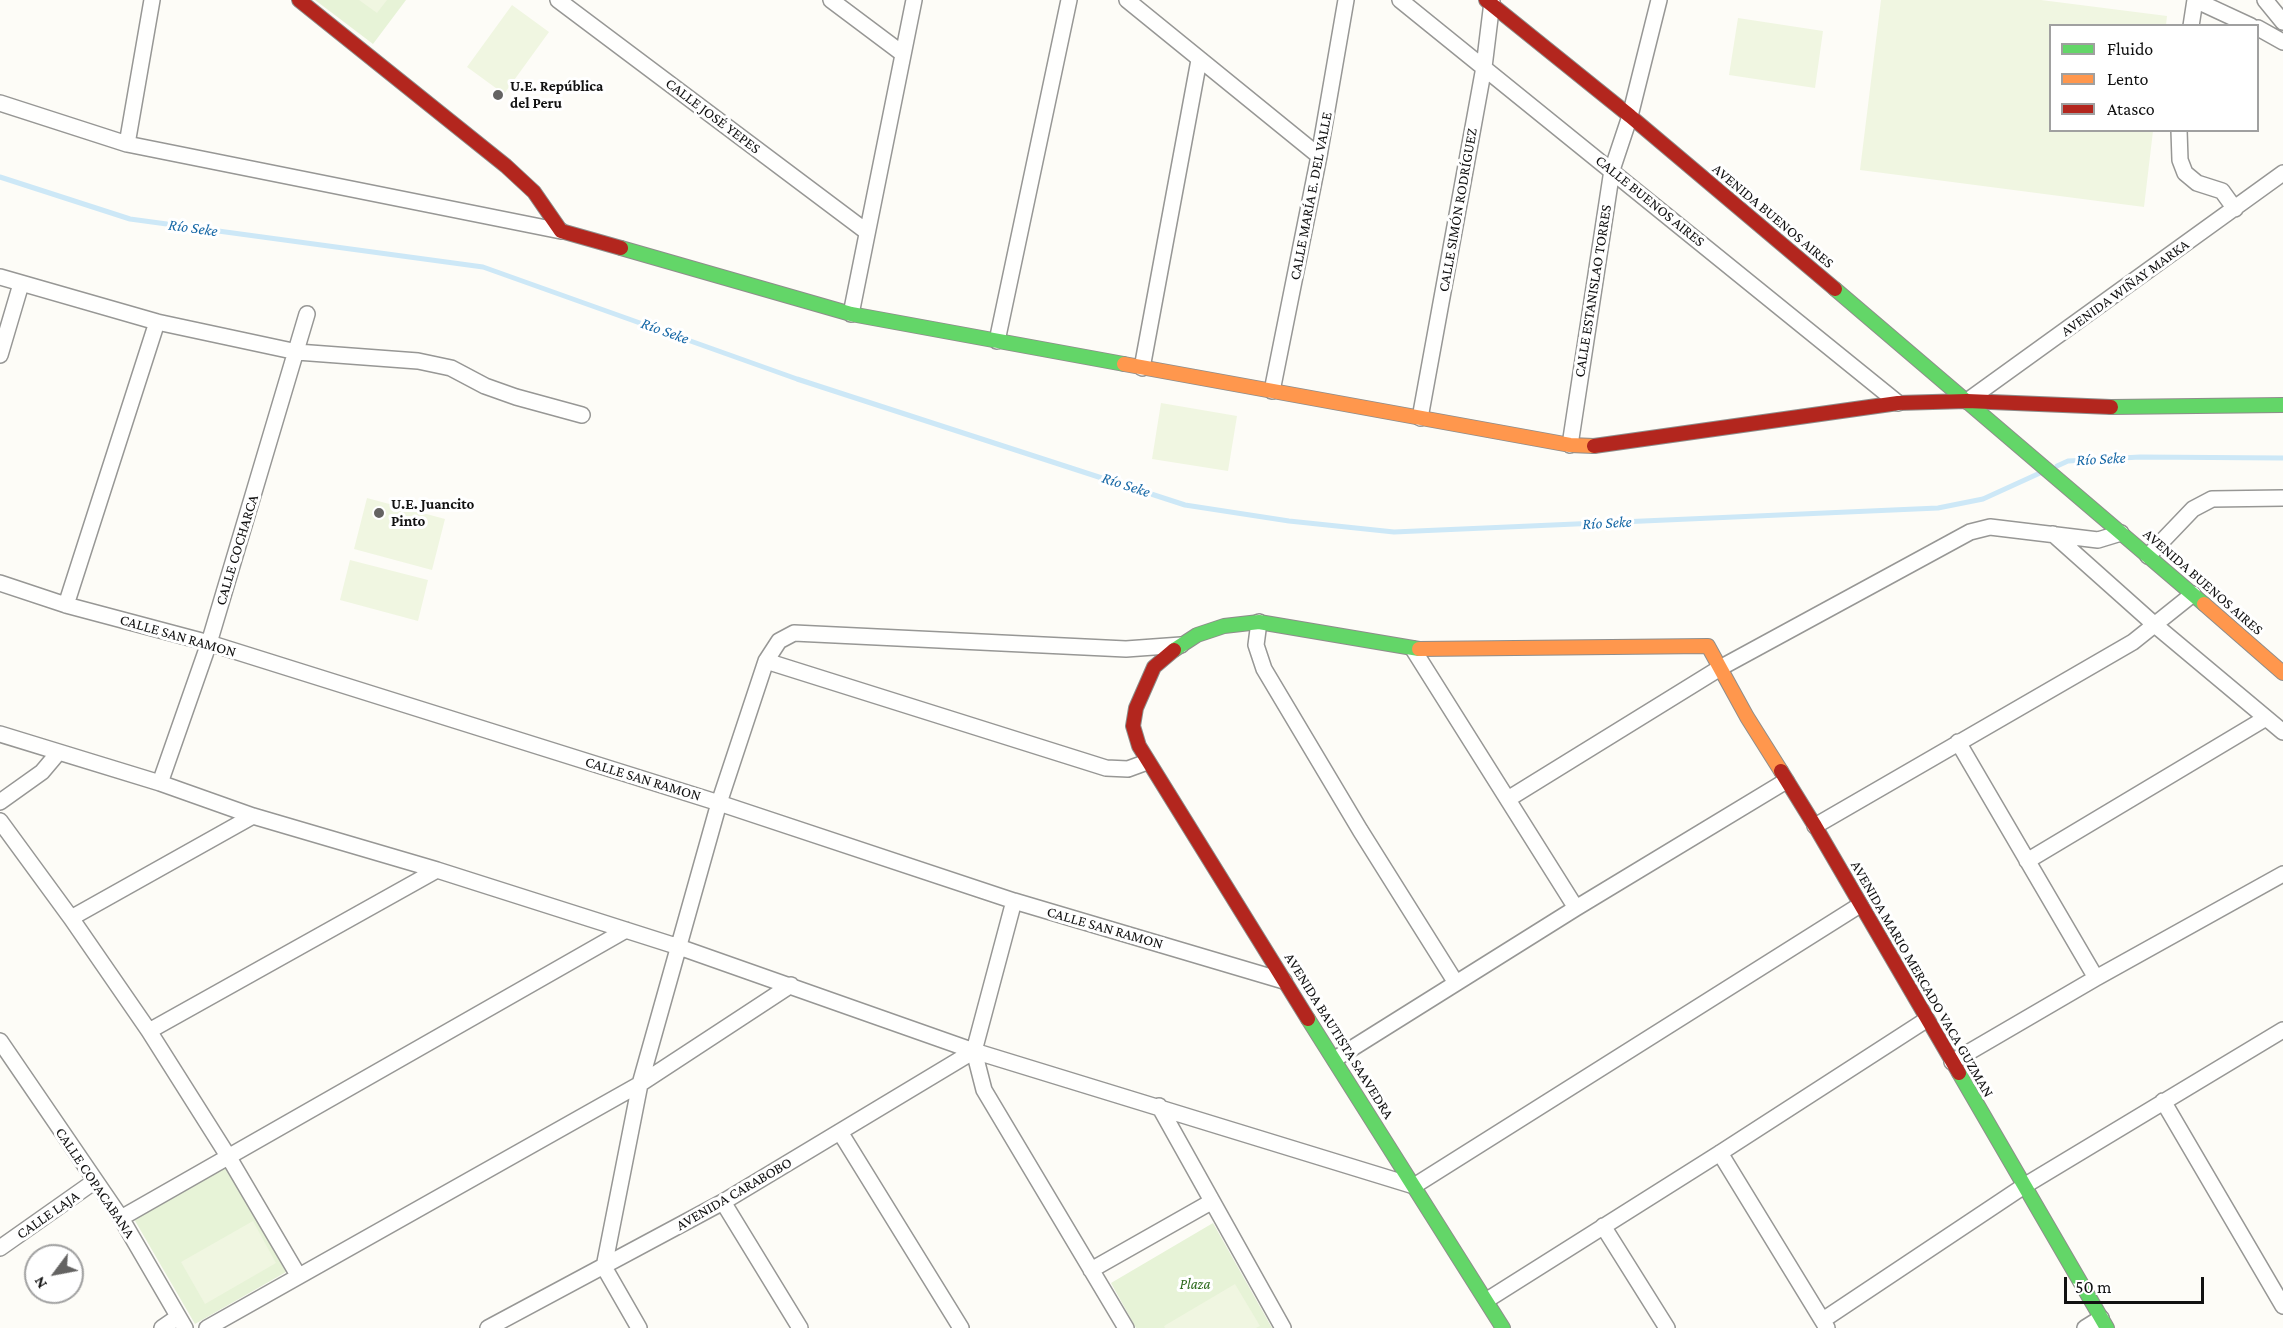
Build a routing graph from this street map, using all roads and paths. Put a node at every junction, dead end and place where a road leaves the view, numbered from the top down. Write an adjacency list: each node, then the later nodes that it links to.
1 (152, 0): 25 (street)
2 (299, 0): 30 (main road)
3 (558, 0): 31 (street, CALLE JOSÉ YEPES)
4 (831, 0): 19 (street)
5 (914, 0): 19 (street)
6 (1070, 0): 37 (street)
7 (1127, 0): 20 (street)
8 (1346, 0): 26 (street, CALLE MARÍA E. DEL VALLE)
9 (1400, 0): 21 (street, CALLE BUENOS AIRES)
10 (1659, 0): 23 (street, CALLE ESTANISLAO TORRES)
11 (2195, 0): 15 (street); 16 (street)
12 (2265, 0): 14 (street)
13 (1490, 2): 21 (street, CALLE SIMÓN RODRÍGUEZ); 23 (main road, AVENIDA BUENOS AIRES)
14 (2283, 22)
15 (2191, 24)
16 (2247, 24)
17 (2259, 29): 18 (street)
18 (2283, 42)
19 (903, 54): 31 (street)
20 (1199, 60): 26 (street); 40 (street)
21 (1484, 67): 27 (street, CALLE BUENOS AIRES); 46 (street, CALLE SIMÓN RODRÍGUEZ)
22 (0, 103): 25 (street)
23 (1630, 116): 27 (street, CALLE ESTANISLAO TORRES); 42 (main road, AVENIDA BUENOS AIRES)
24 (2179, 132): 29 (street)
25 (127, 144): 30 (street)
26 (1319, 156): 41 (street, CALLE MARÍA E. DEL VALLE)
27 (1612, 170): 43 (street, CALLE BUENOS AIRES); 47 (street, CALLE ESTANISLAO TORRES)
28 (2283, 173): 29 (street, AVENIDA WIÑAY MARKA)
29 (2235, 209): 42 (street, AVENIDA WIÑAY MARKA)
30 (561, 231): 35 (main road)
31 (867, 232): 35 (street)
32 (0, 277): 33 (street)
33 (21, 284): 36 (street); 39 (street)
34 (307, 314): 38 (street, CALLE COCHARCA)
35 (851, 314): 37 (main road)
36 (157, 322): 38 (street); 54 (street)
37 (998, 341): 40 (main road)
38 (297, 352): 45 (street); 57 (street, CALLE COCHARCA)
39 (0, 355)
40 (1142, 368): 41 (main road)
41 (1272, 391): 46 (main road)
42 (1967, 401): 43 (main road); 44 (main road); 49 (main road, AVENIDA BUENOS AIRES)
43 (1898, 403): 47 (main road)
44 (2283, 405)
45 (582, 415)
46 (1420, 418): 47 (main road)
47 (1570, 445)
48 (2283, 498): 51 (street)
49 (2121, 533): 50 (street); 51 (main road, AVENIDA BUENOS AIRES)
50 (2053, 534): 56 (street); 62 (street)
51 (2148, 556): 53 (main road, AVENIDA BUENOS AIRES)
52 (0, 583): 54 (street, CALLE SAN RAMON)
53 (2193, 594): 56 (street); 63 (main road, AVENIDA BUENOS AIRES)
54 (66, 605): 57 (street, CALLE SAN RAMON)
55 (1259, 622): 58 (main road, AVENIDA BAUTISTA SAAVEDRA); 60 (main road, AVENIDA BAUTISTA SAAVEDRA); 89 (street)
56 (2155, 625): 64 (street); 67 (street)
57 (209, 643): 71 (street, CALLE COCHARCA); 74 (street, CALLE SAN RAMON)
58 (1181, 645): 61 (street); 69 (main road, AVENIDA BAUTISTA SAAVEDRA)
59 (1708, 646): 60 (main road, AVENIDA BAUTISTA SAAVEDRA); 62 (main road, AVENIDA MARIO MERCADO VACA GUZMAN)
60 (1413, 649): 72 (street)
61 (766, 661): 69 (street); 74 (street)
62 (1720, 668): 70 (main road, AVENIDA MARIO MERCADO VACA GUZMAN); 72 (street)
63 (2283, 673)
64 (2266, 718): 65 (street); 78 (street)
65 (2283, 732)
66 (0, 734): 68 (street)
67 (1958, 742): 77 (street); 78 (street)
68 (58, 753): 71 (street); 73 (street)
69 (1147, 762): 88 (main road, AVENIDA BAUTISTA SAAVEDRA)
70 (1786, 781): 77 (main road, AVENIDA MARIO MERCADO VACA GUZMAN); 83 (street)
71 (160, 783): 75 (street)
72 (1508, 799): 83 (street)
73 (0, 802)
74 (719, 803): 81 (street, CALLE SAN RAMON); 86 (street)
75 (253, 816): 79 (street); 84 (street)
76 (0, 821): 84 (street)
77 (1815, 826): 82 (main road, AVENIDA MARIO MERCADO VACA GUZMAN)
78 (2027, 861): 87 (street)
79 (437, 870): 85 (street); 93 (street)
80 (2283, 874): 87 (street)
81 (1014, 901): 88 (street, CALLE SAN RAMON); 95 (street)
82 (1860, 905): 91 (main road, AVENIDA MARIO MERCADO VACA GUZMAN); 105 (street)
83 (1576, 908): 89 (street)
84 (71, 918): 93 (street)
85 (626, 930): 86 (street); 103 (street)
86 (679, 947): 90 (street); 98 (street)
87 (2096, 978): 97 (street)
88 (1284, 981): 96 (main road, AVENIDA BAUTISTA SAAVEDRA)
89 (1456, 983): 96 (street)
90 (791, 985): 95 (street); 98 (street)
91 (1926, 1020): 97 (main road, AVENIDA MARIO MERCADO VACA GUZMAN); 102 (street)
92 (2283, 1030): 99 (street)
93 (149, 1031): 103 (street)
94 (0, 1041): 104 (street, CALLE COPACABANA)
95 (974, 1051): 100 (street); 101 (street, AVENIDA CARABOBO); 113 (street)
96 (1335, 1059): 105 (main road, AVENIDA BAUTISTA SAAVEDRA)
97 (1952, 1062): 106 (main road, AVENIDA MARIO MERCADO VACA GUZMAN)
98 (640, 1084): 112 (street); 114 (street)
99 (2163, 1101): 106 (street); 116 (street)
100 (1159, 1106): 105 (street); 108 (street)
101 (840, 1132): 107 (street, AVENIDA CARABOBO); 126 (street)
102 (1720, 1153): 110 (street); 119 (street)
103 (228, 1156): 109 (street); 114 (street)
104 (95, 1181): 109 (street, CALLE COPACABANA); 111 (street, CALLE LAJA)
105 (1414, 1186): 115 (main road, AVENIDA BAUTISTA SAAVEDRA)
106 (2024, 1186): 118 (main road, AVENIDA MARIO MERCADO VACA GUZMAN); 119 (street)
107 (723, 1202): 112 (street, AVENIDA CARABOBO); 125 (street)
108 (1211, 1202): 113 (street); 120 (street)
109 (121, 1218): 117 (street, CALLE COPACABANA)
110 (1603, 1226): 115 (street); 129 (street)
111 (0, 1248)
112 (604, 1267): 123 (street, AVENIDA CARABOBO); 124 (street)
113 (1091, 1270): 127 (street)
114 (298, 1275): 122 (street)
115 (1486, 1300): 128 (main road, AVENIDA BAUTISTA SAAVEDRA)
116 (2283, 1306)
117 (182, 1323): 121 (street)
118 (2104, 1323): 130 (street)
119 (1825, 1324)
120 (1277, 1326)
121 (162, 1328)
122 (207, 1328)
123 (488, 1328)
124 (639, 1328)
125 (800, 1328)
126 (961, 1328)
127 (1126, 1328)
128 (1503, 1328)
129 (1667, 1328)
130 (2085, 1328)

